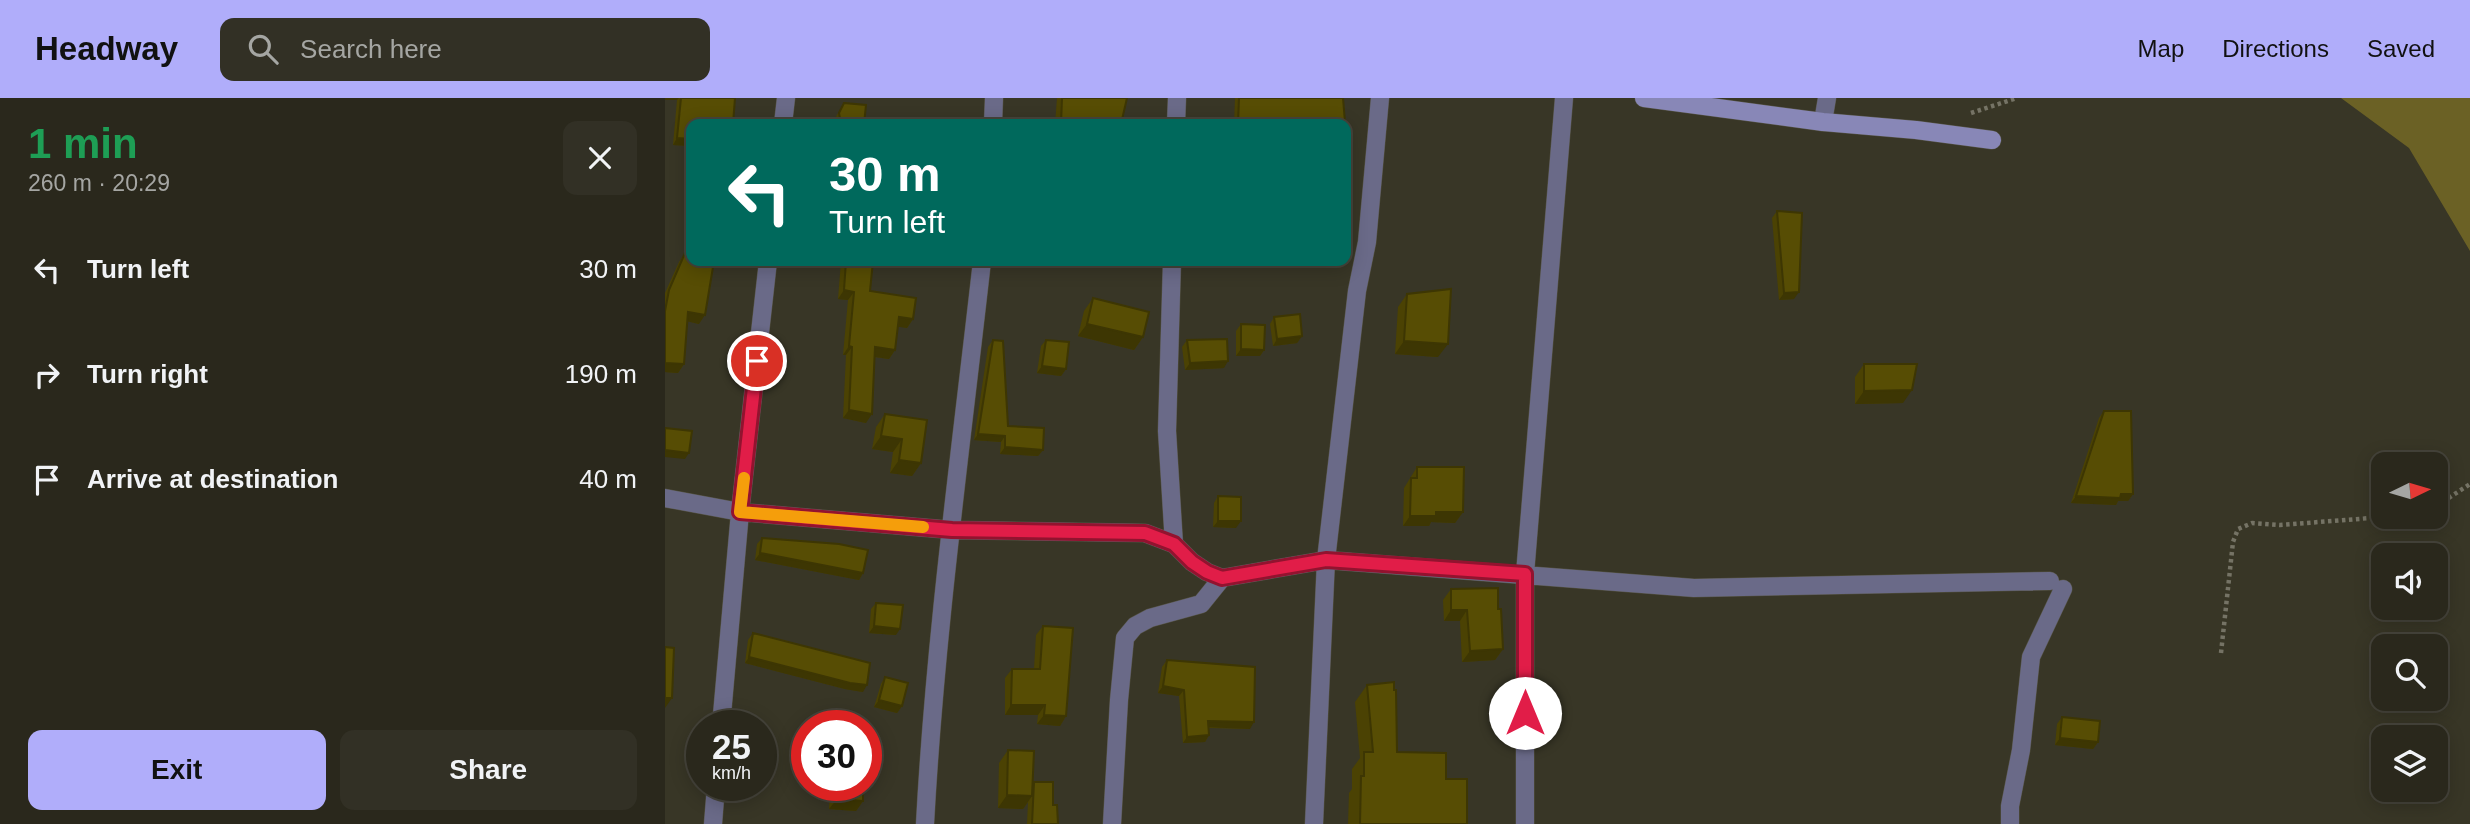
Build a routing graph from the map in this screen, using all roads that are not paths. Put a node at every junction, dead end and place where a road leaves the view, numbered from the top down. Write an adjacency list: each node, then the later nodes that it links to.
1 (786, 98): 8 (street)
2 (994, 98): 9 (street)
3 (1177, 98): 10 (street)
4 (1380, 98): 20 (street)
5 (1564, 98): 21 (street)
6 (1644, 98): 11 (street)
7 (1827, 98): 11 (street)
8 (784, 119)
9 (993, 119)
10 (1176, 119)
11 (1823, 122): 12 (street)
12 (1992, 140)
13 (767, 266): 17 (street)
14 (981, 266): 18 (street)
15 (1172, 266): 19 (street)
16 (665, 498): 17 (street)
17 (740, 512): 18 (street); 23 (street)
18 (952, 530): 19 (street); 26 (street)
19 (1174, 544): 22 (street)
20 (1326, 560): 21 (street); 22 (street); 28 (street)
21 (1525, 574): 29 (street); 30 (street)
22 (1222, 578): 27 (street)
23 (722, 710)
24 (715, 801): 25 (street)
25 (713, 824)
26 (925, 824)
27 (1112, 824)
28 (1314, 824)
29 (1525, 824)
30 (2010, 824)

